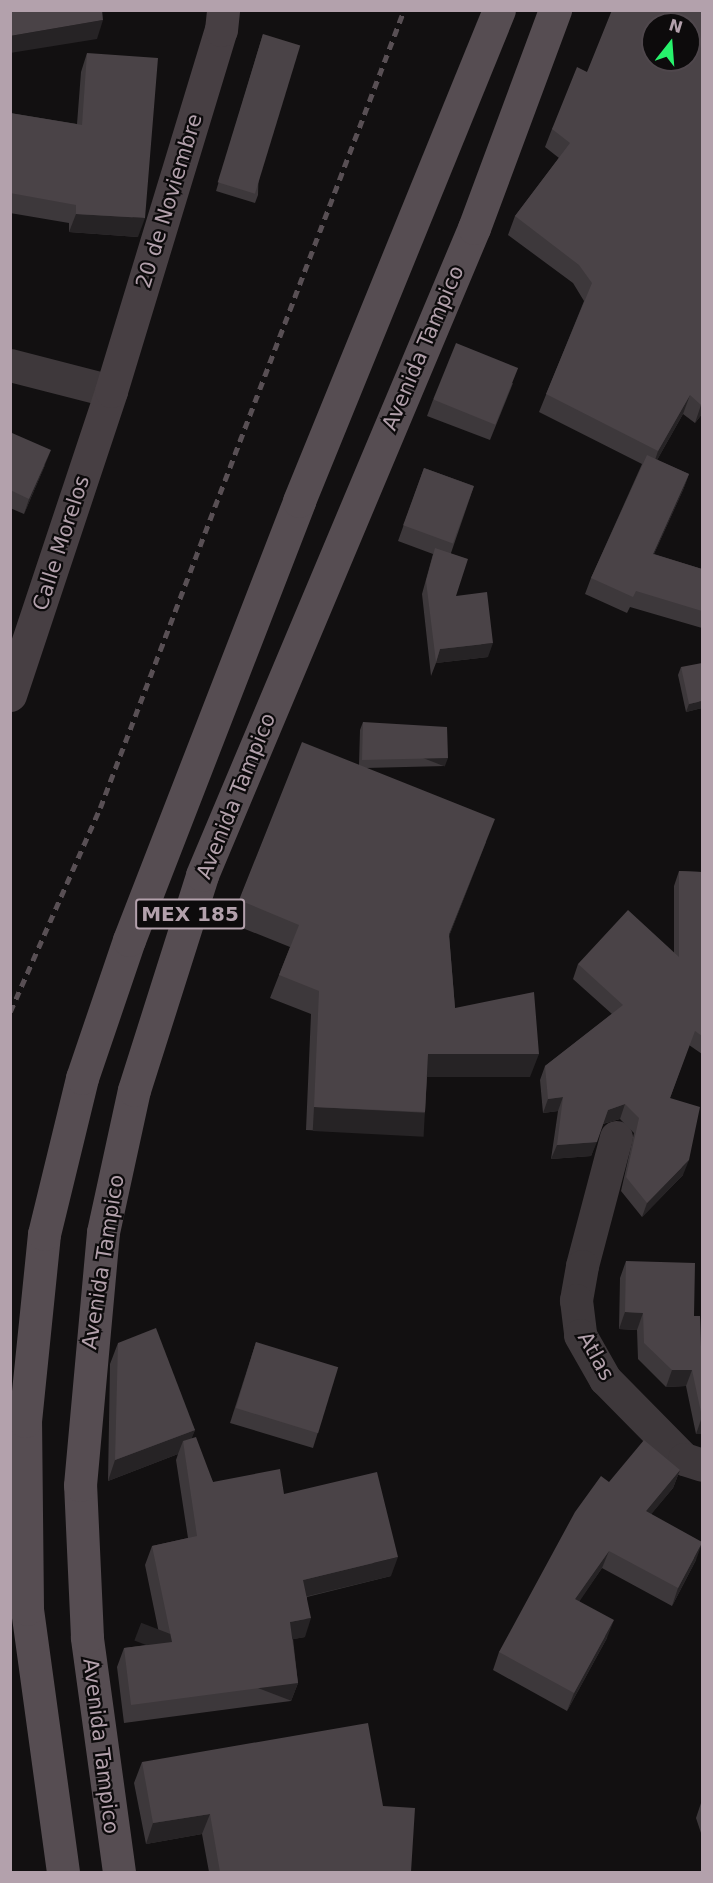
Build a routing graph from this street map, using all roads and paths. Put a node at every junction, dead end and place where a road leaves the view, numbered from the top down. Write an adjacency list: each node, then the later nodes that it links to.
1 (223, 10): 5 (street, 20 de Noviembre)
2 (499, 10): 9 (main road, MEX 185)
3 (555, 10): 10 (main road, Avenida Tampico / MEX 185)
4 (10, 364): 5 (street)
5 (111, 391): 6 (street, Calle Morelos)
6 (10, 695)
7 (616, 1137): 8 (street, Atlas)
8 (702, 1465)
9 (63, 1872)
10 (120, 1872)

